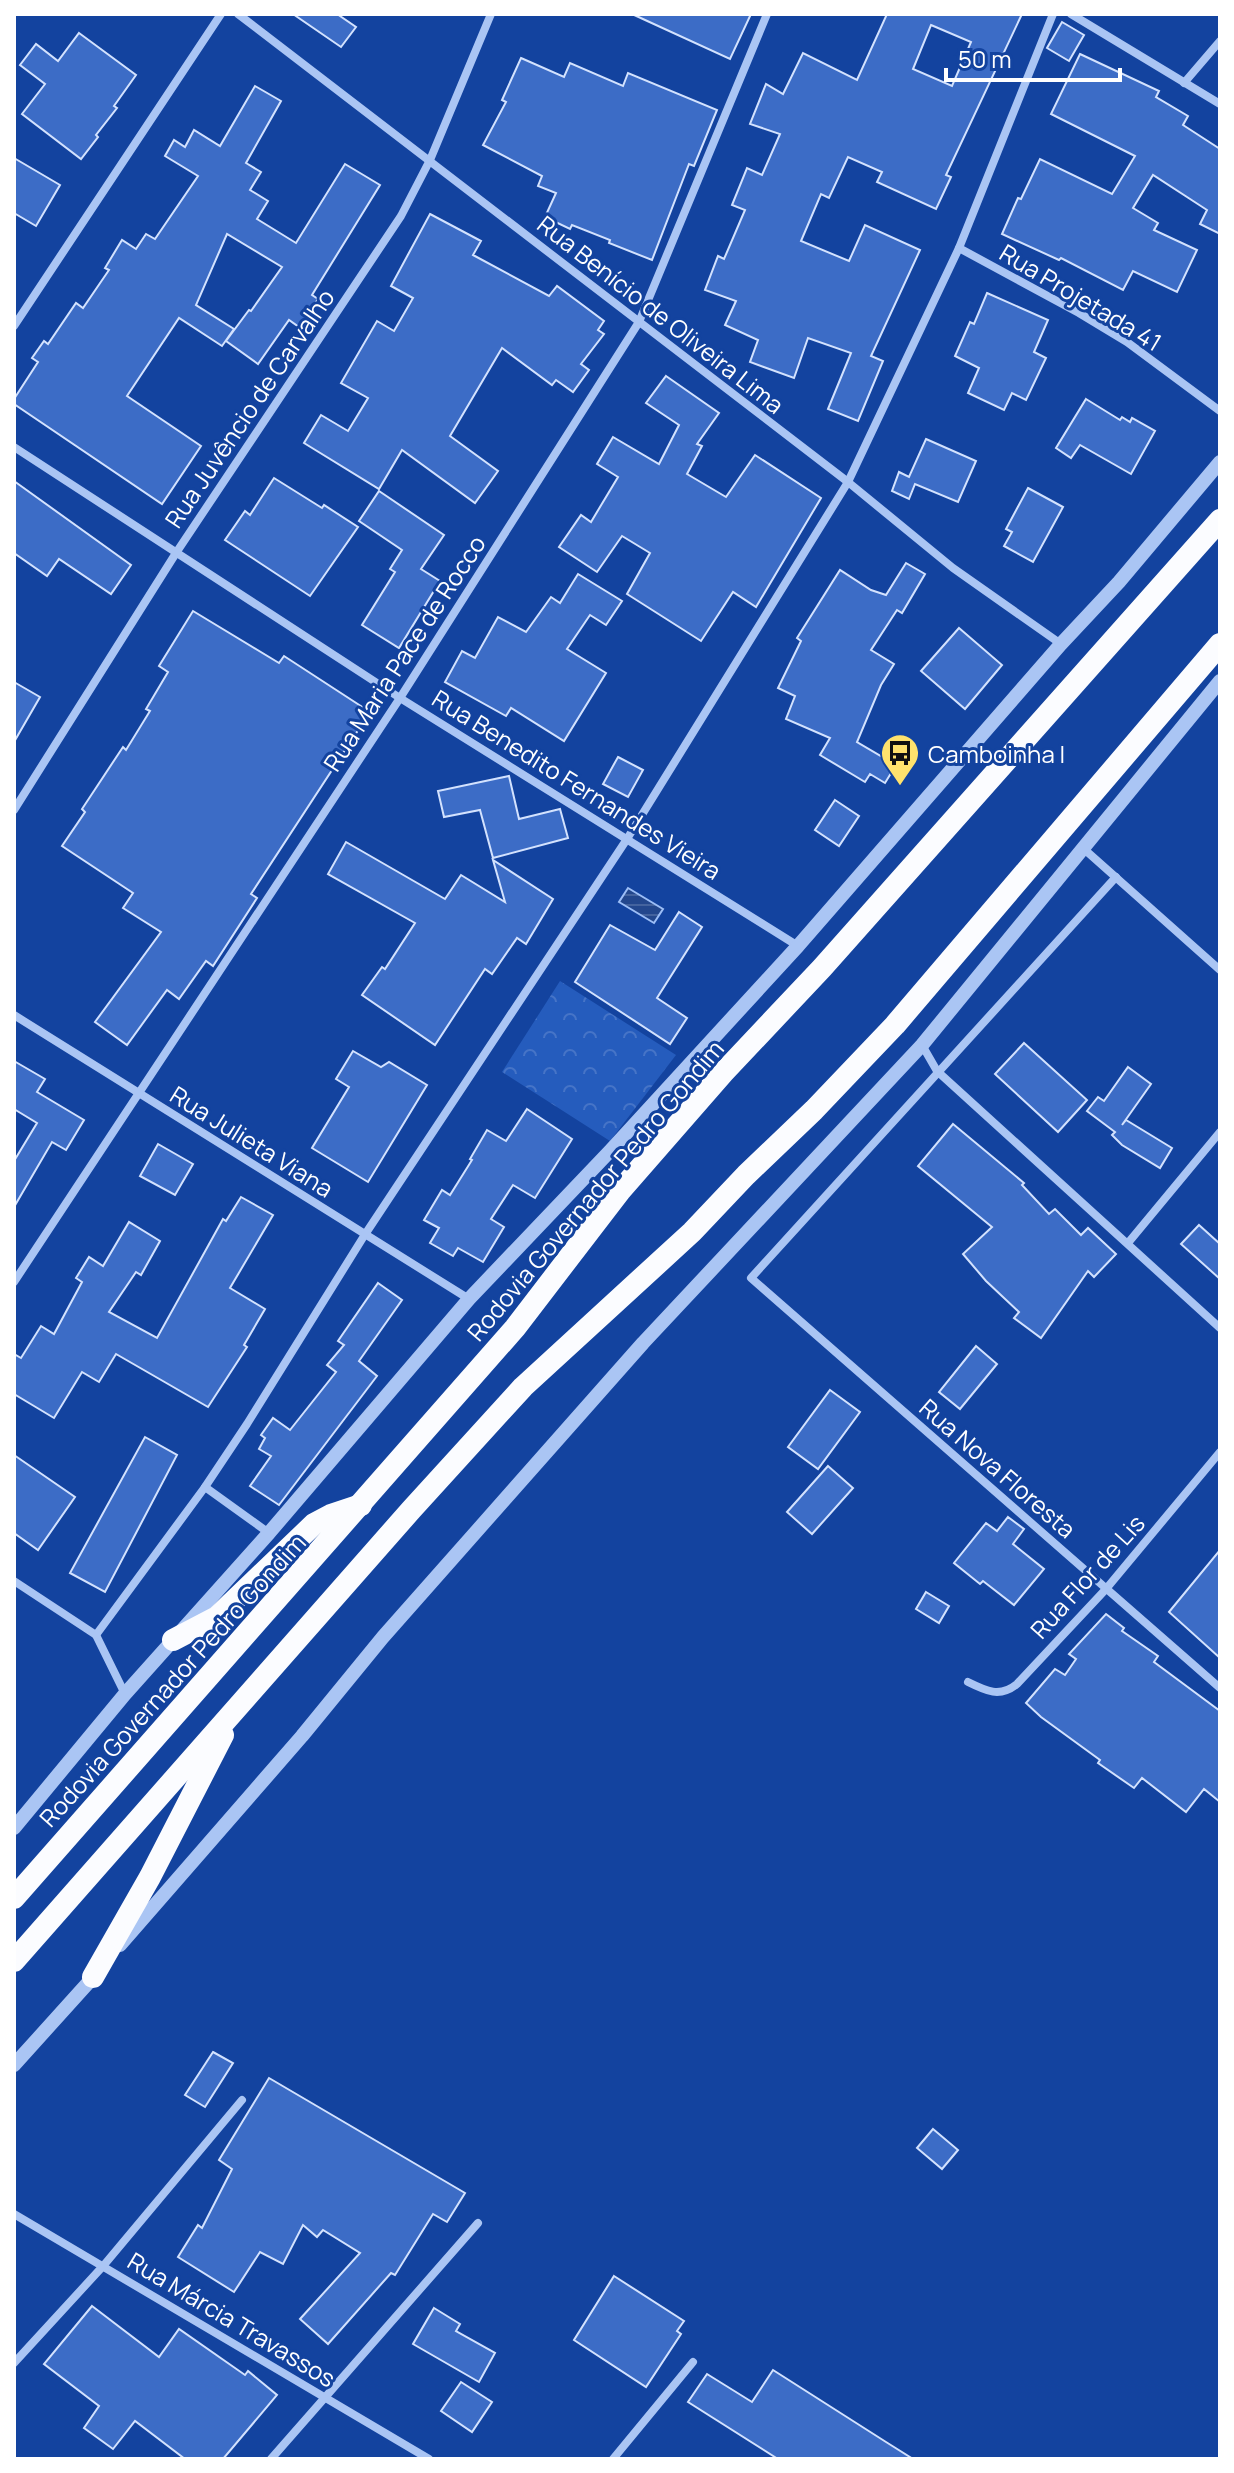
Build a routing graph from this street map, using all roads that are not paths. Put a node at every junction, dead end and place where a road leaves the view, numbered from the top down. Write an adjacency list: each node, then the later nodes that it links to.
1 (221, 14): 13 (street)
2 (238, 14): 10 (street, Rua Benício de Oliveira Lima)
3 (491, 14): 10 (street, Rua Juvêncio de Carvalho)
4 (767, 14): 12 (street, Rua Maria Pace de Rocco)
5 (1053, 14): 11 (street)
6 (1071, 14): 8 (street)
7 (1220, 41): 8 (street)
8 (1184, 83): 9 (street)
9 (1220, 104)
10 (430, 160): 12 (street, Rua Benício de Oliveira Lima); 19 (street, Rua Juvêncio de Carvalho)
11 (959, 248): 14 (street, Rua Projetada 41); 17 (street)
12 (639, 322): 17 (street, Rua Benício de Oliveira Lima); 23 (street, Rua Maria Pace de Rocco)
13 (14, 326)
14 (1220, 411)
15 (14, 447): 19 (street, Rua Benedito Fernandes Vieira)
16 (1220, 462): 20 (street)
17 (848, 482): 20 (street, Rua Benício de Oliveira Lima); 25 (street)
18 (1220, 520): 42 (highway, Rodovia Governador Pedro Gondim)
19 (176, 553): 23 (street, Rua Benedito Fernandes Vieira); 24 (street, Rua Juvêncio de Carvalho)
20 (1061, 644): 28 (street)
21 (1220, 644): 51 (highway)
22 (1220, 681): 26 (street)
23 (400, 698): 25 (street, Rua Benedito Fernandes Vieira); 33 (street, Rua Maria Pace de Rocco)
24 (14, 810)
25 (627, 839): 28 (street, Rua Benedito Fernandes Vieira); 35 (street)
26 (1084, 849): 27 (street); 31 (street)
27 (1116, 877): 29 (street); 32 (street)
28 (798, 946): 38 (street)
29 (1220, 970)
30 (14, 1015): 33 (street, Rua Julieta Viana)
31 (922, 1045): 32 (street); 55 (street)
32 (937, 1071): 36 (street); 45 (street, Rua Nova Floresta)
33 (139, 1094): 35 (street, Rua Julieta Viana); 37 (street, Rua Maria Pace de Rocco)
34 (1220, 1132): 36 (street)
35 (364, 1236): 38 (street, Rua Julieta Viana); 41 (street)
36 (1128, 1243): 39 (street)
37 (14, 1282)
38 (469, 1299): 43 (street)
39 (1220, 1328)
40 (1220, 1452): 45 (street, Rua Flor de Lis)
41 (205, 1487): 43 (street); 46 (street)
42 (362, 1505): 47 (highway); 53 (highway, Rodovia Governador Pedro Gondim)
43 (269, 1533): 47 (street)
44 (14, 1581): 46 (street)
45 (1106, 1589): 48 (street, Rua Flor de Lis); 49 (street, Rua Nova Floresta)
46 (96, 1635): 50 (street)
47 (173, 1640): 50 (street)
48 (968, 1682)
49 (1220, 1688)
50 (125, 1694): 52 (street)
51 (237, 1706): 54 (highway); 55 (highway)
52 (14, 1828)
53 (14, 1898)
54 (14, 1961)
55 (93, 1977): 56 (street)
56 (14, 2065)
57 (242, 2100): 60 (street)
58 (14, 2214): 60 (street, Rua Márcia Travassos)
59 (478, 2223): 63 (street)
60 (104, 2265): 62 (street); 63 (street, Rua Márcia Travassos)
61 (693, 2362): 66 (street)
62 (14, 2363)
63 (324, 2398): 64 (street); 65 (street, Rua Márcia Travassos)
64 (271, 2459)
65 (429, 2459)
66 (613, 2459)

